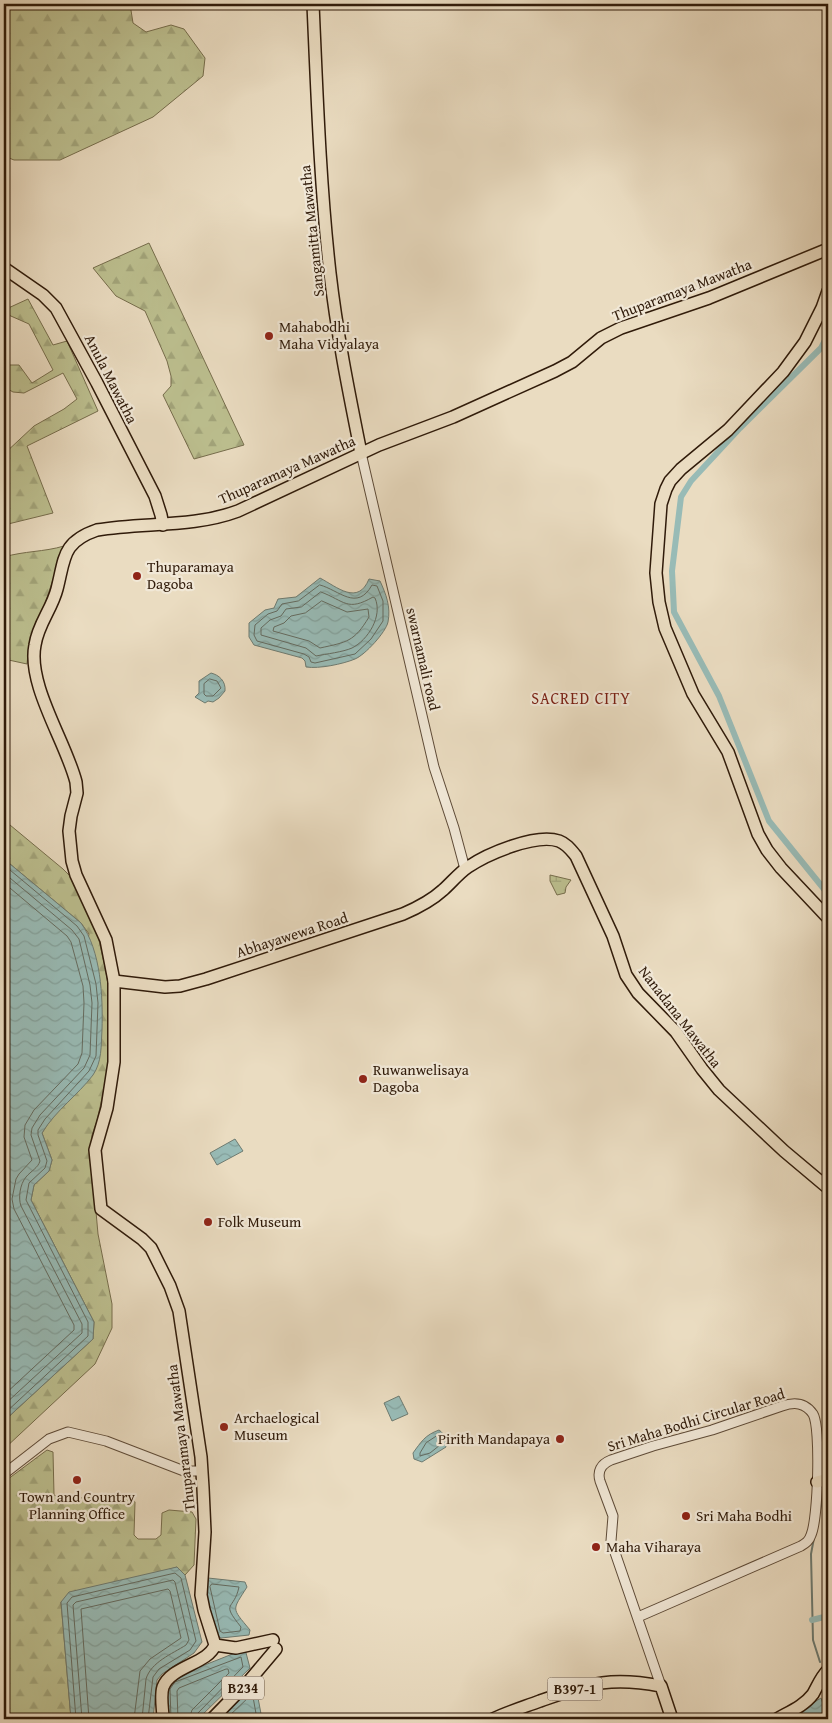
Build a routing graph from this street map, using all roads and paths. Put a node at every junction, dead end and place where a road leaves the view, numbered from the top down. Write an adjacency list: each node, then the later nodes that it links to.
1 (313, 4): 5 (main road, Sangamitta Mawatha)
2 (828, 249): 5 (main road, Thuparamaya Mawatha)
3 (4, 268): 6 (main road, Anula Mawatha)
4 (828, 291): 8 (main road)
5 (360, 453): 6 (main road, Thuparamaya Mawatha); 7 (street, swarnamali road)
6 (162, 525): 9 (main road, Thuparamaya Mawatha)
7 (465, 869): 9 (main road, Abhayawewa Road); 10 (main road, Nanadana Mawatha)
8 (828, 918)
9 (114, 981): 11 (main road, Thuparamaya Mawatha)
10 (828, 1188)
11 (202, 1471): 12 (street); 15 (main road, Thuparamaya Mawatha)
12 (4, 1474)
13 (823, 1481): 14 (street, Sri Maha Bodhi Circular Road); 14 (street, Sri Maha Bodhi Circular Road)
14 (637, 1613): 17 (street)
15 (215, 1645): 18 (main road); 19 (main road, B234)
16 (826, 1673): 22 (main road)
17 (662, 1686): 20 (main road, B397-1); 21 (main road)
18 (163, 1719)
19 (212, 1719)
20 (493, 1719)
21 (672, 1719)
22 (777, 1719)

